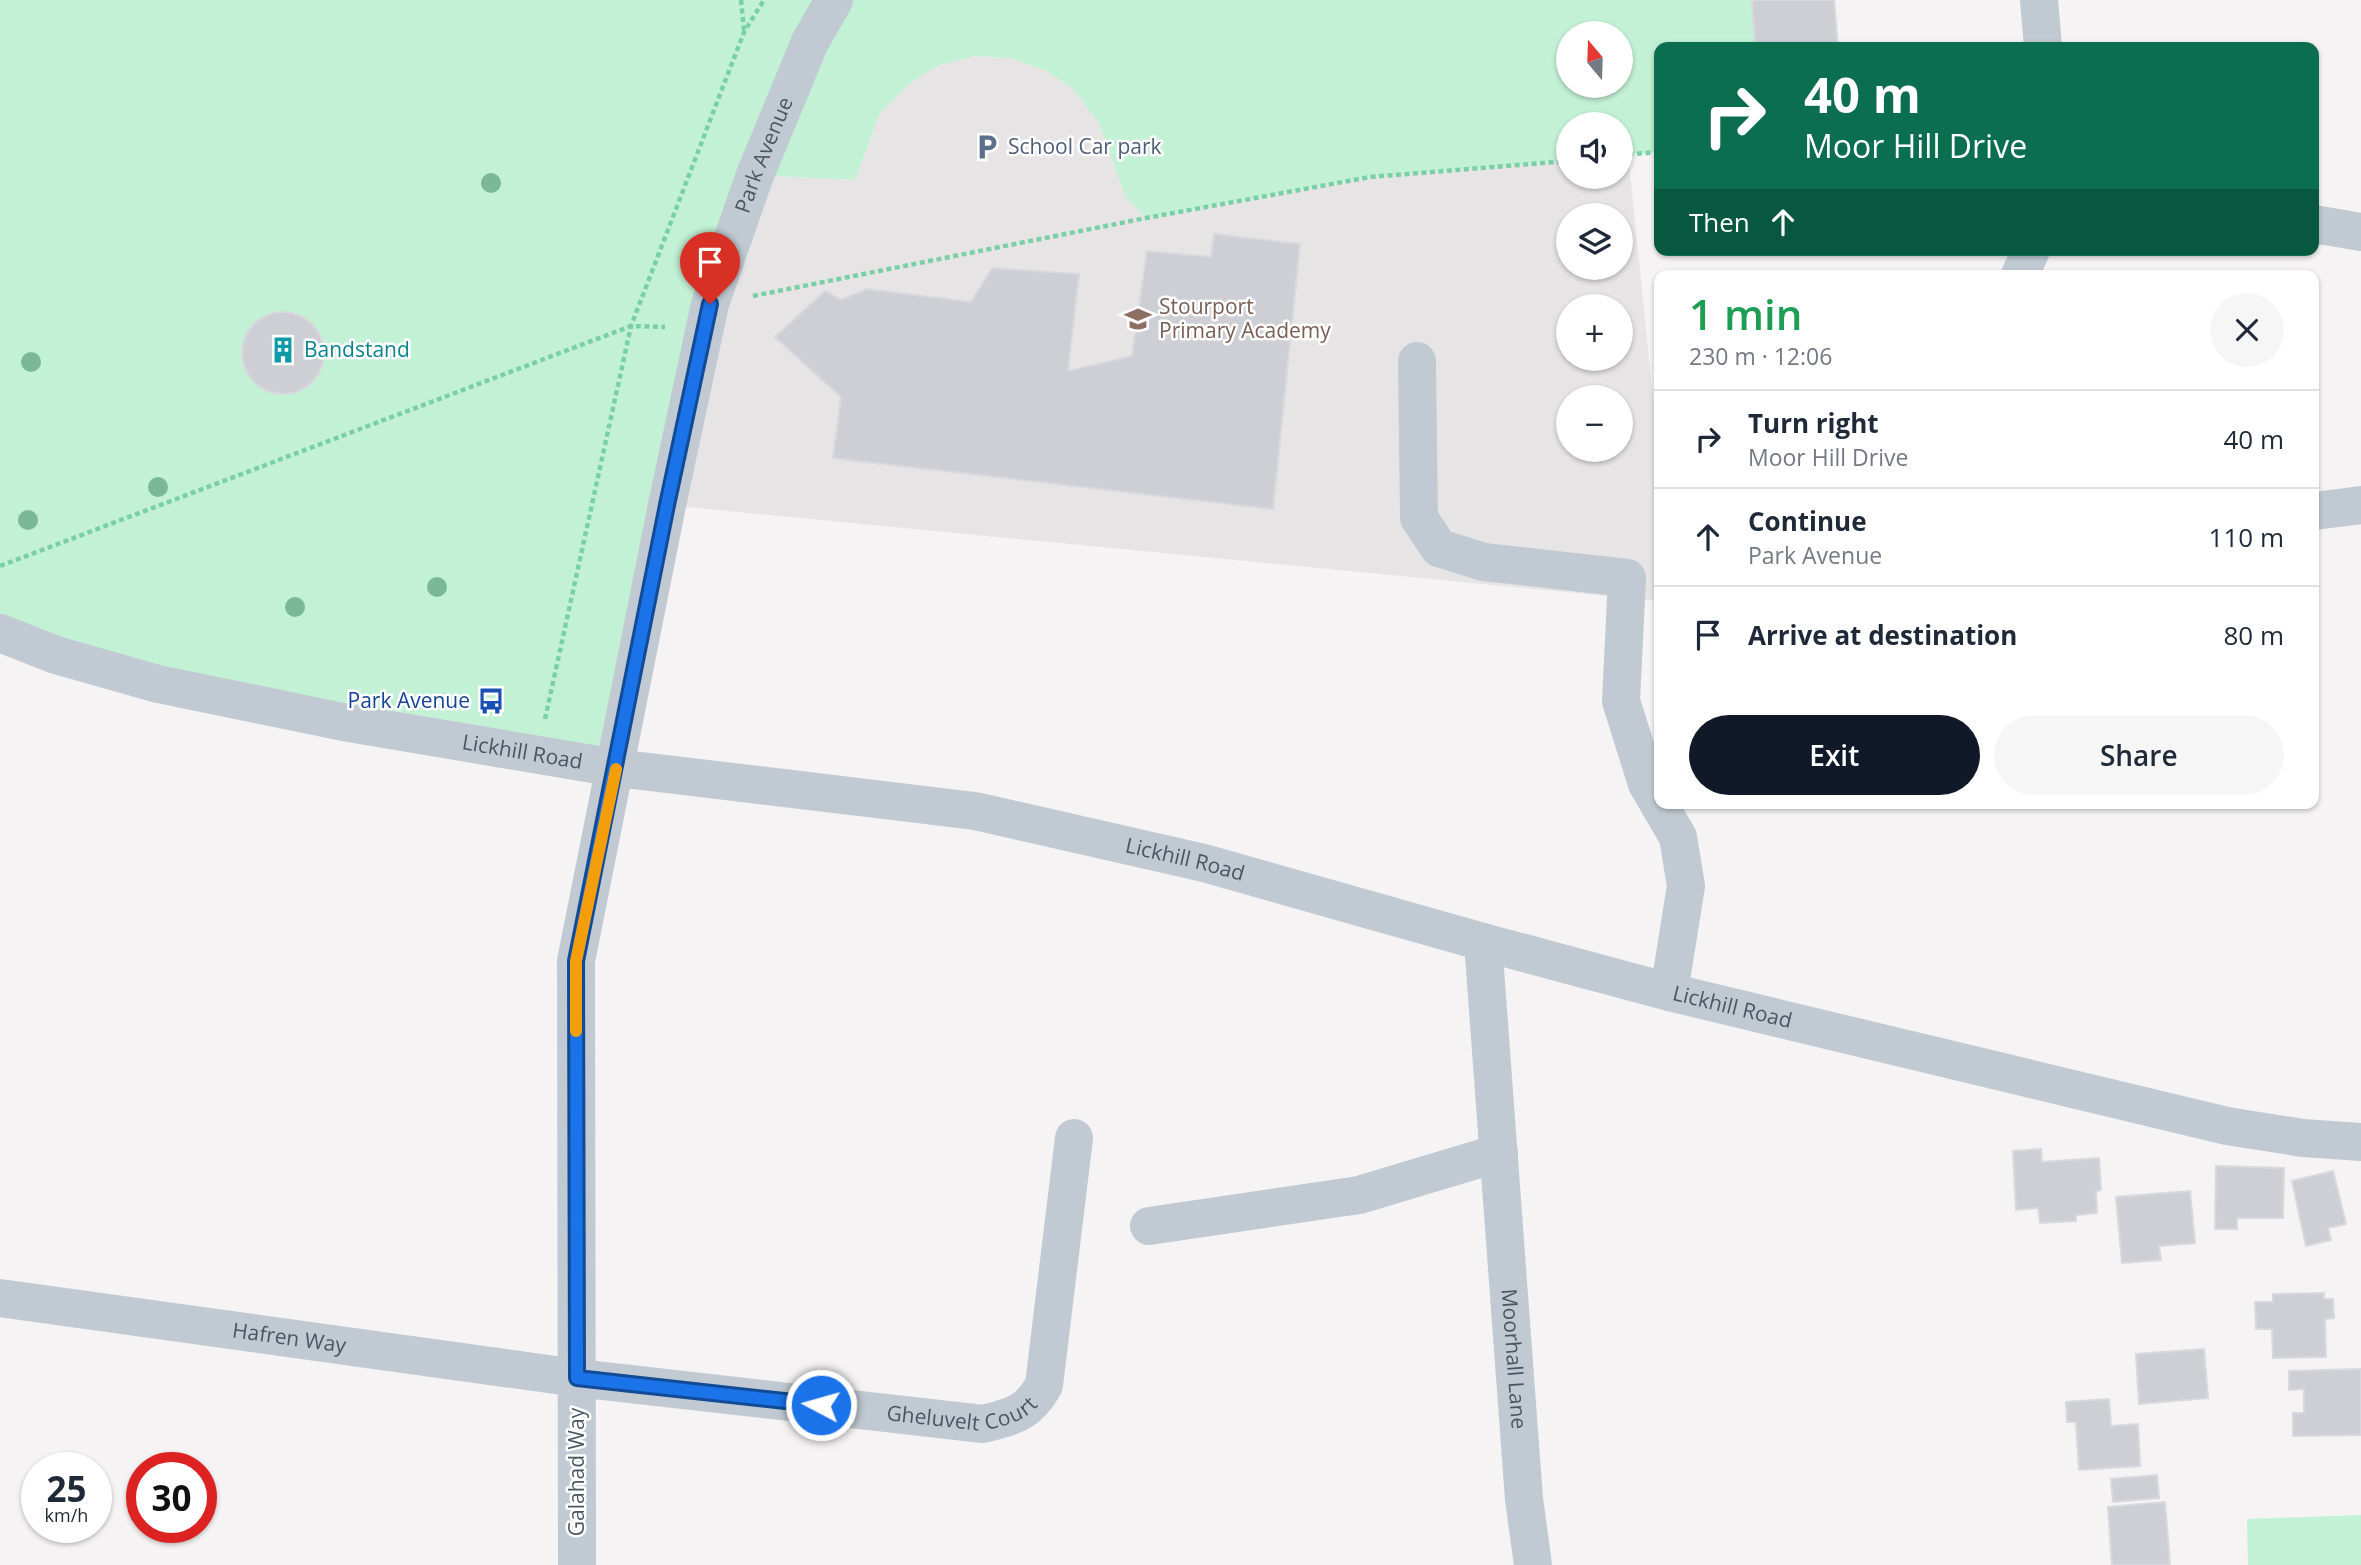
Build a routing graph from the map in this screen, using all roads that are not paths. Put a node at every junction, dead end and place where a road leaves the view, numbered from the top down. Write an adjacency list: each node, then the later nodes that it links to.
1 (834, 0): 10 (street, Park Avenue)
2 (2039, 0): 3 (street)
3 (2043, 42)
4 (2319, 225): 5 (street)
5 (2361, 232)
6 (1416, 361): 11 (street)
7 (2361, 505): 8 (street)
8 (2319, 510)
9 (0, 634): 10 (street, Lickhill Road)
10 (616, 768): 13 (street, Lickhill Road); 20 (street, Galahad Way)
11 (1654, 796)
12 (1662, 809): 14 (street)
13 (1483, 942): 14 (street, Lickhill Road); 17 (street, Moorhall Lane)
14 (1669, 992): 16 (street, Lickhill Road)
15 (1074, 1138): 20 (street, Gheluvelt Court)
16 (2361, 1142)
17 (1499, 1153): 18 (street); 22 (street, Moorhall Lane)
18 (1149, 1226)
19 (0, 1298): 20 (street, Hafren Way)
20 (577, 1378): 21 (street, Galahad Way)
21 (577, 1565)
22 (1533, 1565)

